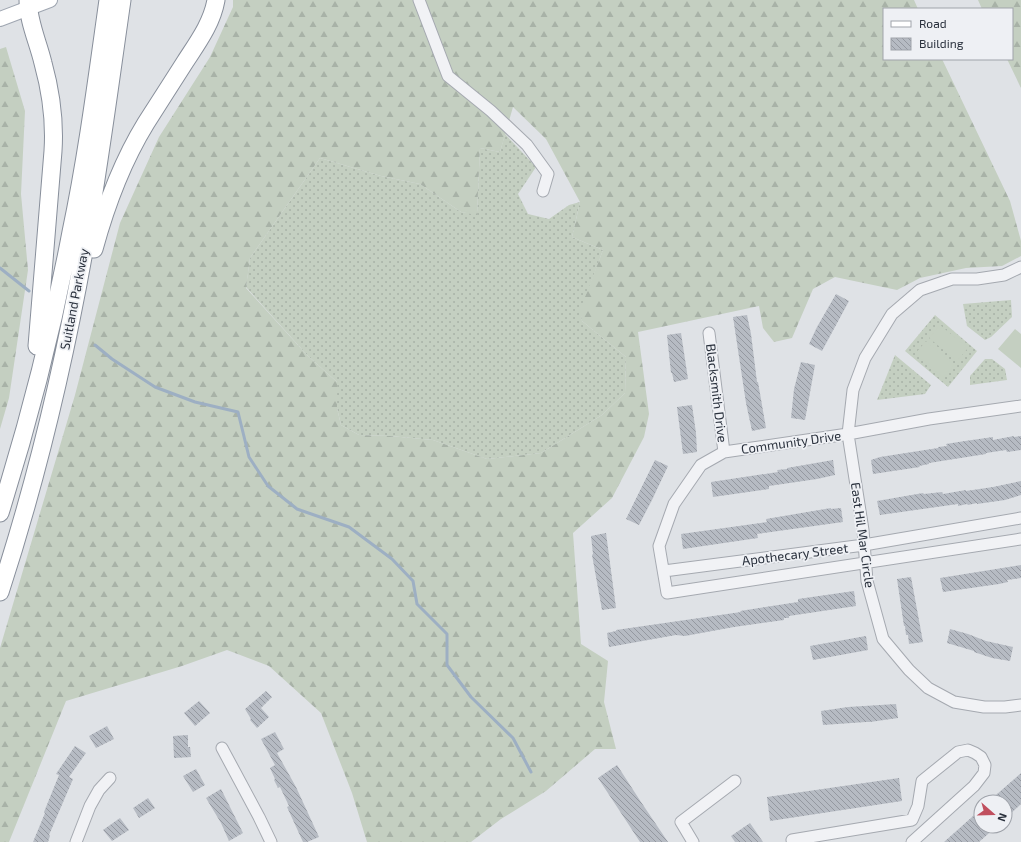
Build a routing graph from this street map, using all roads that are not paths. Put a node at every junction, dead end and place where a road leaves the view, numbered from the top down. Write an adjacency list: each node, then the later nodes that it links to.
1 (50, 0): 6 (main road)
2 (108, 0): 7 (highway, Suitland Parkway)
3 (122, 0): 7 (highway, Suitland Parkway)
4 (216, 0): 12 (highway)
5 (419, 0): 9 (street)
6 (28, 4): 8 (main road); 16 (highway)
7 (112, 18): 12 (highway, Suitland Parkway); 16 (highway, Suitland Parkway)
8 (0, 19)
9 (543, 191)
10 (1021, 267): 14 (street, East Hil Mar Circle)
11 (709, 333): 15 (street, Blacksmith Drive)
12 (61, 366): 23 (highway, Suitland Parkway)
13 (1021, 406): 14 (street, Community Drive)
14 (848, 434): 15 (street, Community Drive); 20 (street, East Hil Mar Circle)
15 (724, 452): 22 (street, Community Drive)
16 (18, 454): 17 (highway, Suitland Parkway)
17 (0, 513)
18 (1021, 518): 20 (street, Apothecary Street)
19 (1021, 539): 21 (street, Apothecary Street)
20 (864, 545): 21 (street, East Hil Mar Circle); 22 (street, Apothecary Street)
21 (866, 563): 24 (street, Apothecary Street); 25 (street, East Hil Mar Circle)
22 (664, 571): 24 (street, Community Drive)
23 (0, 592)
24 (667, 593)
25 (1021, 705)
26 (222, 748): 32 (street)
27 (110, 778): 31 (street)
28 (735, 781): 33 (street)
29 (912, 820): 30 (street); 30 (street); 34 (street)
30 (924, 831): 35 (street)
31 (76, 842)
32 (271, 842)
33 (693, 842)
34 (793, 842)
35 (912, 842)

